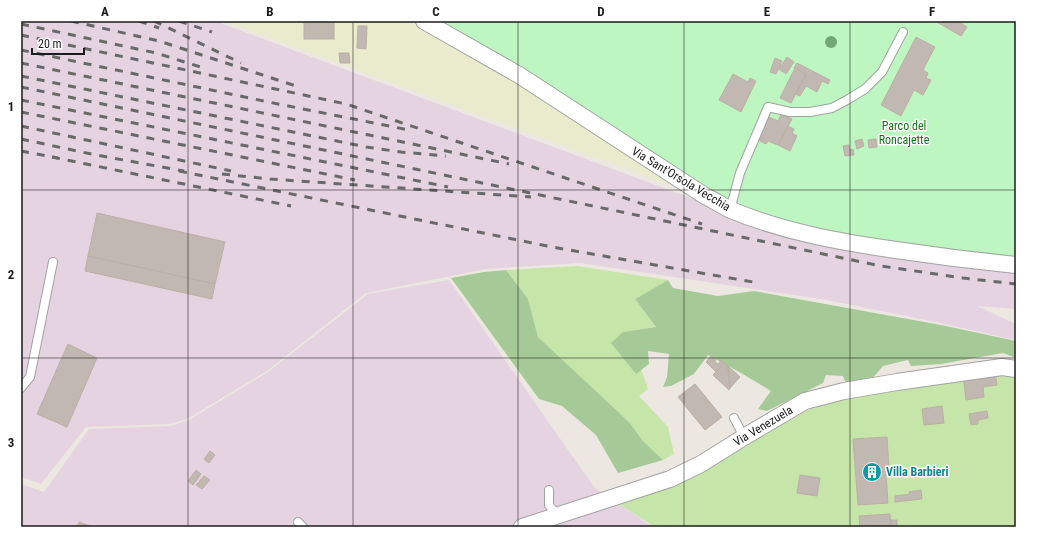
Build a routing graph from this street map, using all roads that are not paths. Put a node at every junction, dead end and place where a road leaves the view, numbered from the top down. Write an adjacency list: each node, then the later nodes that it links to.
1 (424, 21): 3 (street, Via Sant'Orsola Vecchia)
2 (903, 32): 3 (lane)
3 (730, 210): 5 (street, Via Sant'Orsola Vecchia)
4 (53, 262): 7 (lane)
5 (1016, 265)
6 (1016, 369): 9 (street, Via Venezuela)
7 (21, 388)
8 (734, 418): 9 (lane)
9 (744, 437): 11 (street, Via Venezuela)
10 (549, 490): 11 (lane)
11 (557, 515): 12 (street, Via Venezuela)
12 (522, 527)

